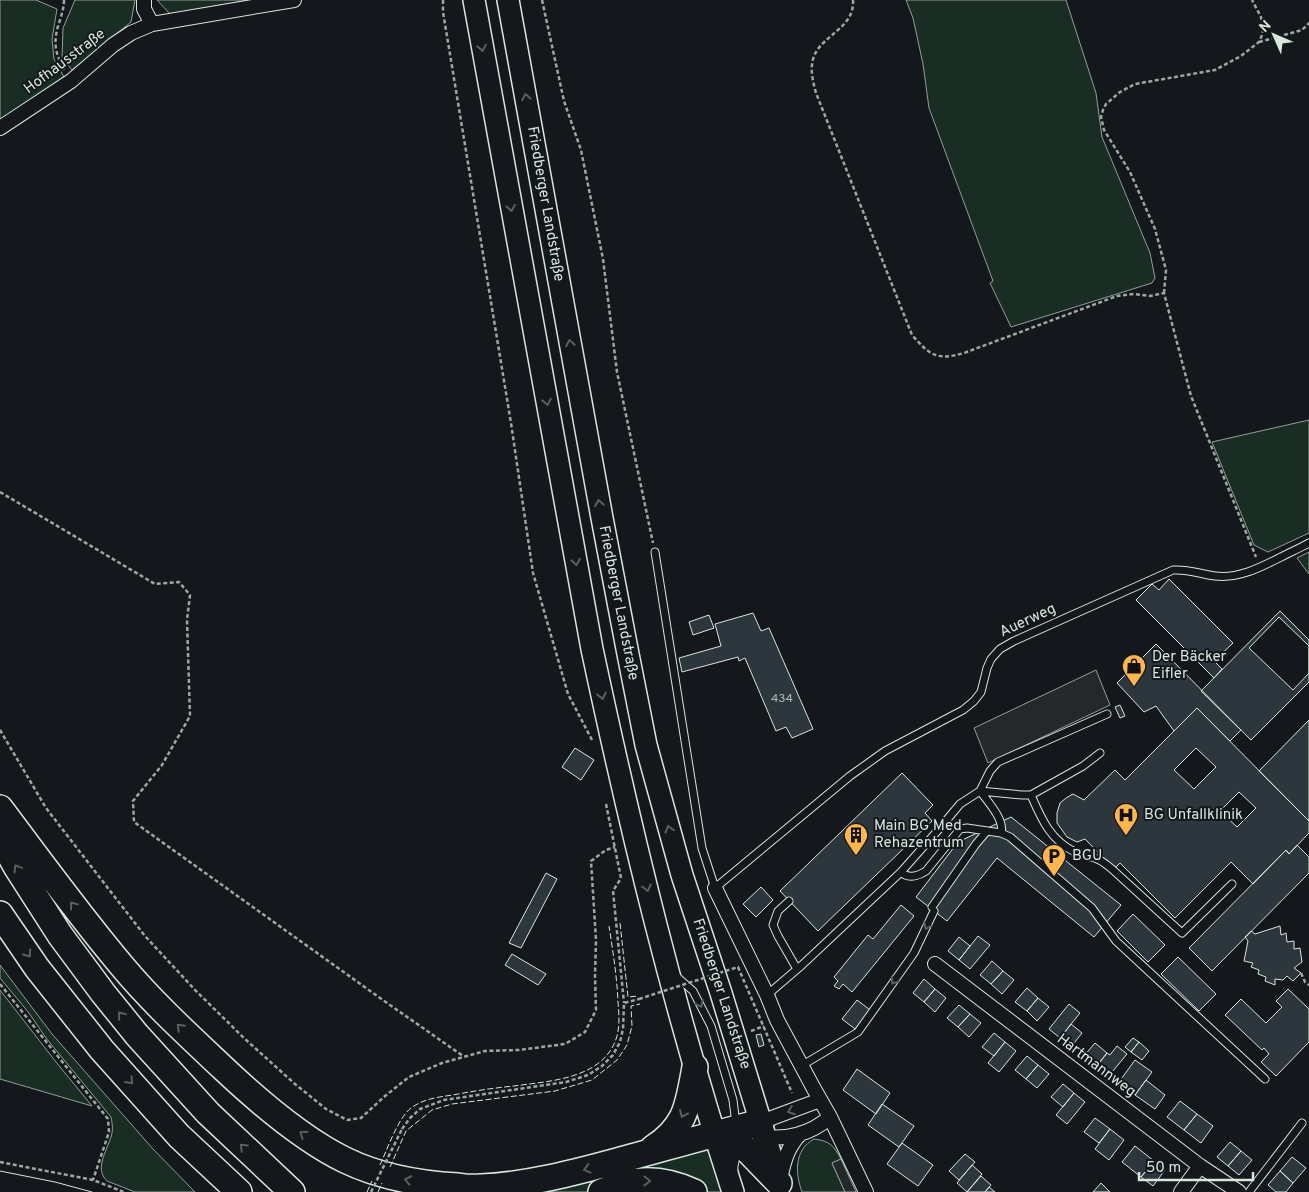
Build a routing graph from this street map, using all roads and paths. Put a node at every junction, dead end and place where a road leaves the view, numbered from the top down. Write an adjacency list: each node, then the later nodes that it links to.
1 (64, 0): 13 (path)
2 (144, 0): 11 (street)
3 (294, 0): 11 (street, Hofhausstraße)
4 (443, 0): 22 (path)
5 (508, 0): 53 (main road, Friedberger Landstraße, one-way to 5)
6 (542, 0): 18 (path)
7 (853, 0): 15 (path)
8 (1252, 0): 12 (path)
9 (472, 5): 38 (main road, Friedberger Landstraße, one-way to 38)
10 (1309, 23): 12 (path)
11 (152, 24): 13 (street, Hofhausstraße)
12 (1259, 42): 15 (path)
13 (72, 80): 14 (street, Hofhausstraße)
14 (0, 128)
15 (1164, 293): 19 (path)
16 (0, 492): 45 (path)
17 (1309, 542): 19 (lane, Auerweg)
18 (655, 552): 34 (lane)
19 (1260, 568): 34 (lane, Auerweg)
20 (1107, 714): 24 (lane)
21 (0, 730): 45 (path)
22 (594, 748)
23 (1100, 753): 25 (lane)
24 (980, 790): 25 (lane); 29 (lane); 32 (lane)
25 (1031, 795): 33 (lane)
26 (605, 799): 31 (path)
27 (0, 808): 55 (highway, one-way to 27)
28 (987, 831): 29 (lane); 32 (lane); 46 (lane, one-way to 46)
29 (1001, 833): 48 (lane)
30 (0, 838): 63 (highway, one-way to 30)
31 (615, 848): 44 (path); 45 (path)
32 (901, 872): 39 (lane)
33 (1232, 884)
34 (716, 888): 43 (street, Friedberger Landstraße)
35 (789, 901): 39 (lane)
36 (0, 914): 62 (highway, one-way to 62)
37 (935, 964): 57 (street, Hartmannweg)
38 (667, 969): 47 (main road, Friedberger Landstraße); 53 (lane, one-way to 53)
39 (797, 969): 43 (lane)
40 (1301, 973): 42 (path)
41 (0, 984): 58 (path)
42 (1309, 985)
43 (767, 995): 46 (street, Friedberger Landstraße)
44 (624, 1003): 49 (path, bridge); 64 (path, bridge)
45 (464, 1056)
46 (801, 1066): 50 (street, Friedberger Landstraße)
47 (695, 1068): 53 (main road, Friedberger Landstraße); 55 (highway, one-way to 55)
48 (1265, 1079)
49 (792, 1092)
50 (820, 1100): 51 (street, Friedberger Landstraße); 53 (street, one-way to 53)
51 (830, 1116): 54 (street); 67 (street, Friedberger Landstraße)
52 (1302, 1123): 70 (lane)
53 (744, 1133): 54 (street); 55 (highway); 59 (highway); 60 (main road, Friedberger Landstraße)
54 (800, 1134): 59 (street)
55 (645, 1153)
56 (0, 1162): 58 (path)
57 (1200, 1166): 68 (street); 69 (street, Hartmannweg)
58 (93, 1180): 61 (path)
59 (781, 1187)
60 (732, 1188)
61 (124, 1192)
62 (239, 1192)
63 (292, 1192)
64 (372, 1192)
65 (601, 1192): 66 (highway, one-way to 66)
66 (694, 1192)
67 (866, 1192)
68 (1181, 1192)
69 (1238, 1192)
70 (1249, 1192)

